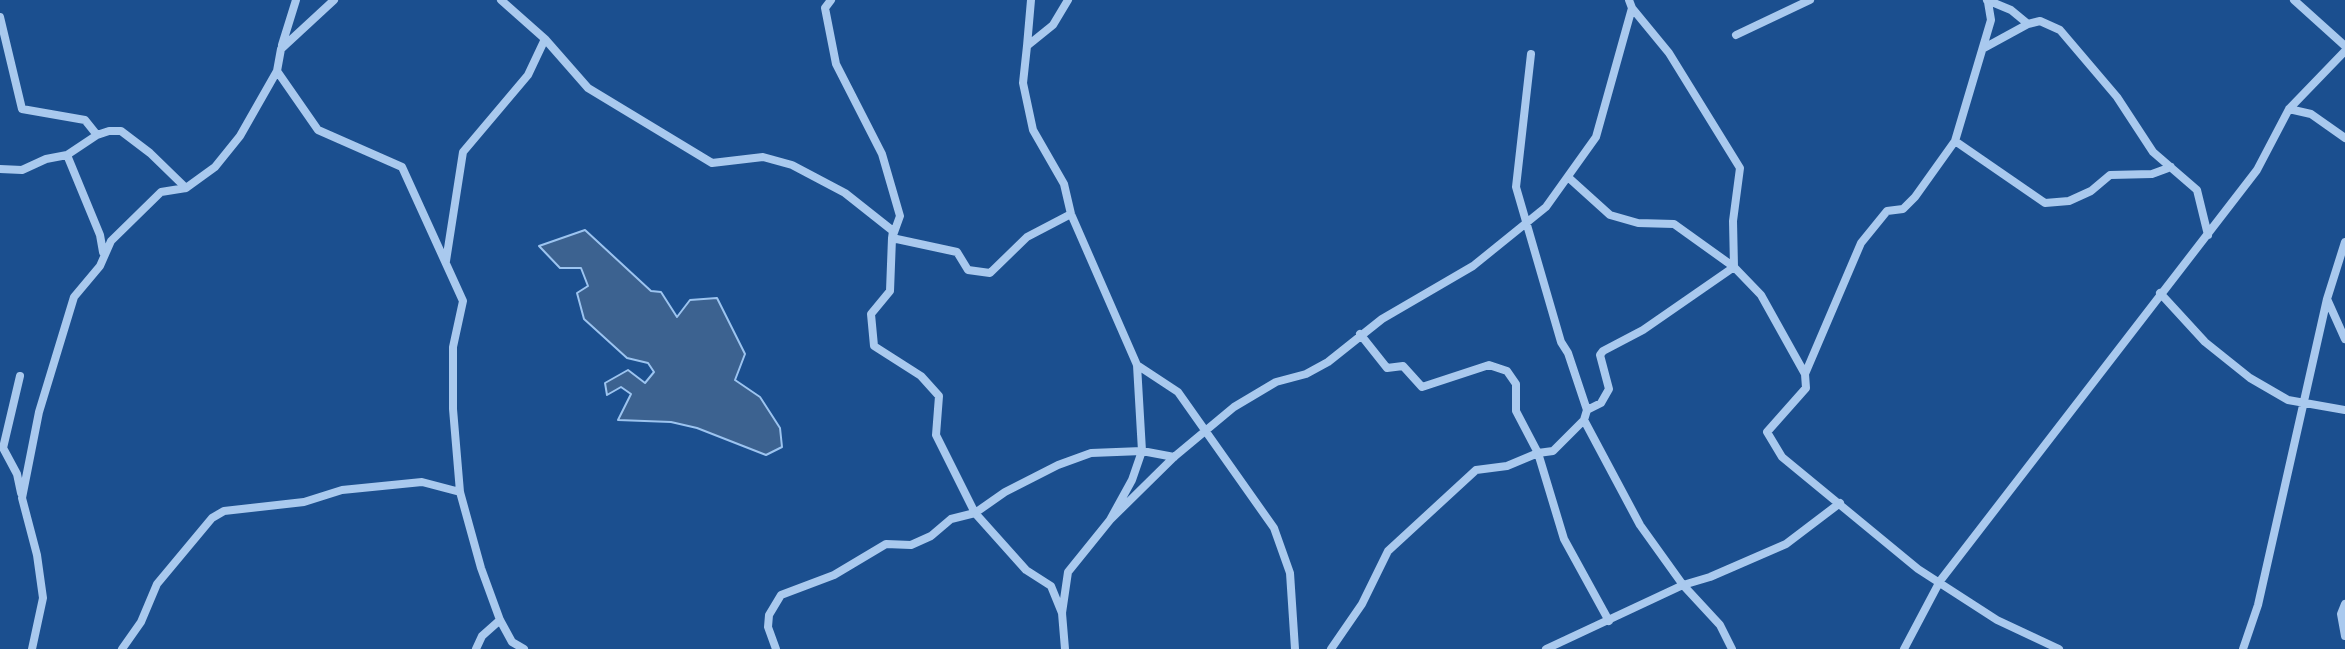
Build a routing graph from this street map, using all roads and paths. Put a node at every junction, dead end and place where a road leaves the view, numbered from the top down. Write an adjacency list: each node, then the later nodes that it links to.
1 (296, 0): 19 (street)
2 (334, 0): 10 (street)
3 (501, 0): 15 (street)
4 (831, 0): 34 (street)
5 (1031, 0): 16 (street)
6 (1068, 0): 16 (street)
7 (1810, 0): 14 (street)
8 (2294, 0): 18 (street)
9 (1988, 1): 13 (street); 17 (street)
10 (326, 2): 19 (street)
11 (1631, 4): 29 (street); 38 (street)
12 (0, 17): 23 (street)
13 (2028, 24): 17 (street); 27 (street)
14 (1736, 35)
15 (545, 39): 34 (street); 37 (street)
16 (1027, 46): 31 (street)
17 (1984, 48): 25 (street)
18 (2345, 48): 22 (street)
19 (281, 49): 21 (street)
20 (1531, 54): 32 (street)
21 (277, 71): 30 (street); 37 (street)
22 (2289, 109): 24 (street); 33 (street)
23 (97, 135): 26 (street); 30 (street)
24 (2345, 138)
25 (1955, 141): 27 (street); 44 (street)
26 (67, 155): 28 (street); 36 (street)
27 (2171, 167): 33 (street)
28 (0, 169)
29 (1569, 178): 32 (street); 38 (street)
30 (186, 188): 36 (street)
31 (1071, 214): 34 (street); 43 (street)
32 (1527, 225): 41 (street); 47 (street)
33 (2208, 235): 39 (street)
34 (892, 238): 58 (street)
35 (2345, 242): 40 (street)
36 (103, 253): 56 (street)
37 (446, 262): 55 (street)
38 (1734, 267): 44 (street); 47 (street)
39 (2160, 293): 46 (street); 60 (street)
40 (2327, 299): 42 (street); 46 (street)
41 (1360, 334): 50 (street); 53 (street)
42 (2345, 339)
43 (1137, 365): 50 (street); 52 (street)
44 (1805, 374): 57 (street)
45 (20, 376): 51 (street)
46 (2305, 403): 48 (street); 79 (street)
47 (1587, 410): 49 (street)
48 (2345, 410)
49 (1584, 420): 53 (street); 61 (street)
50 (1204, 433): 54 (street); 73 (street)
51 (1, 444): 56 (street)
52 (1142, 451): 54 (street); 58 (street); 59 (street)
53 (1538, 453): 65 (street); 74 (street)
54 (1174, 457): 59 (street)
55 (460, 492): 64 (street); 68 (street)
56 (22, 498): 67 (street)
57 (1840, 503): 60 (street); 61 (street)
58 (975, 513): 63 (street); 71 (street)
59 (1110, 520): 63 (street)
60 (1940, 581): 77 (street); 78 (street)
61 (1683, 585): 65 (street); 76 (street)
62 (2345, 604): 66 (street)
63 (1062, 613): 72 (street)
64 (500, 620): 69 (street); 70 (street)
65 (1609, 621): 75 (street)
66 (2345, 636)
67 (32, 649)
68 (122, 649)
69 (476, 649)
70 (524, 649)
71 (776, 649)
72 (1065, 649)
73 (1295, 649)
74 (1331, 649)
75 (1546, 649)
76 (1732, 649)
77 (1904, 649)
78 (2059, 649)
79 (2243, 649)

